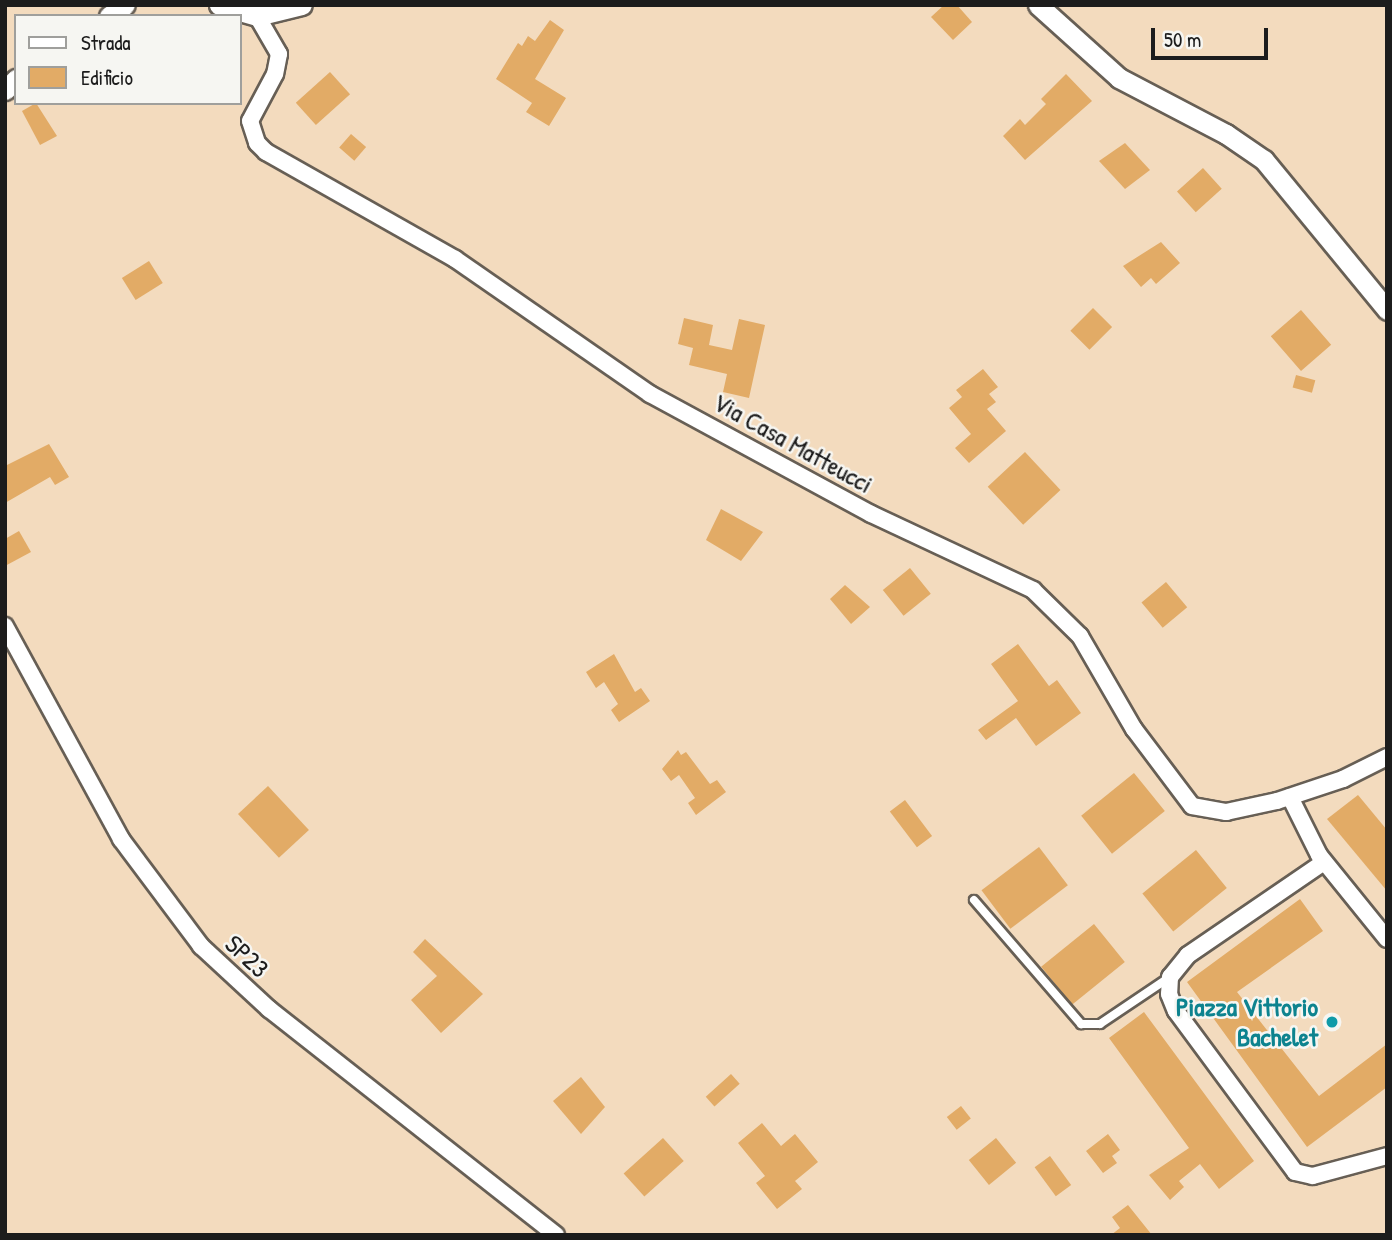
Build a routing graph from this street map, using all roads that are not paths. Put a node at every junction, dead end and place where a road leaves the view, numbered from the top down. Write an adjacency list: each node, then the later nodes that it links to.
1 (219, 5): 4 (street)
2 (302, 5): 4 (street)
3 (1038, 5): 5 (street)
4 (257, 16): 8 (street, Via Casa Matteucci)
5 (1387, 310)
6 (5, 626): 14 (street, SP23 / SP23)
7 (1387, 757): 8 (street, Via Casa Matteucci)
8 (1290, 797): 9 (street)
9 (1324, 862): 11 (street); 12 (street)
10 (974, 900): 12 (lane)
11 (1387, 939)
12 (1170, 977): 13 (street)
13 (1387, 1157)
14 (556, 1235)

